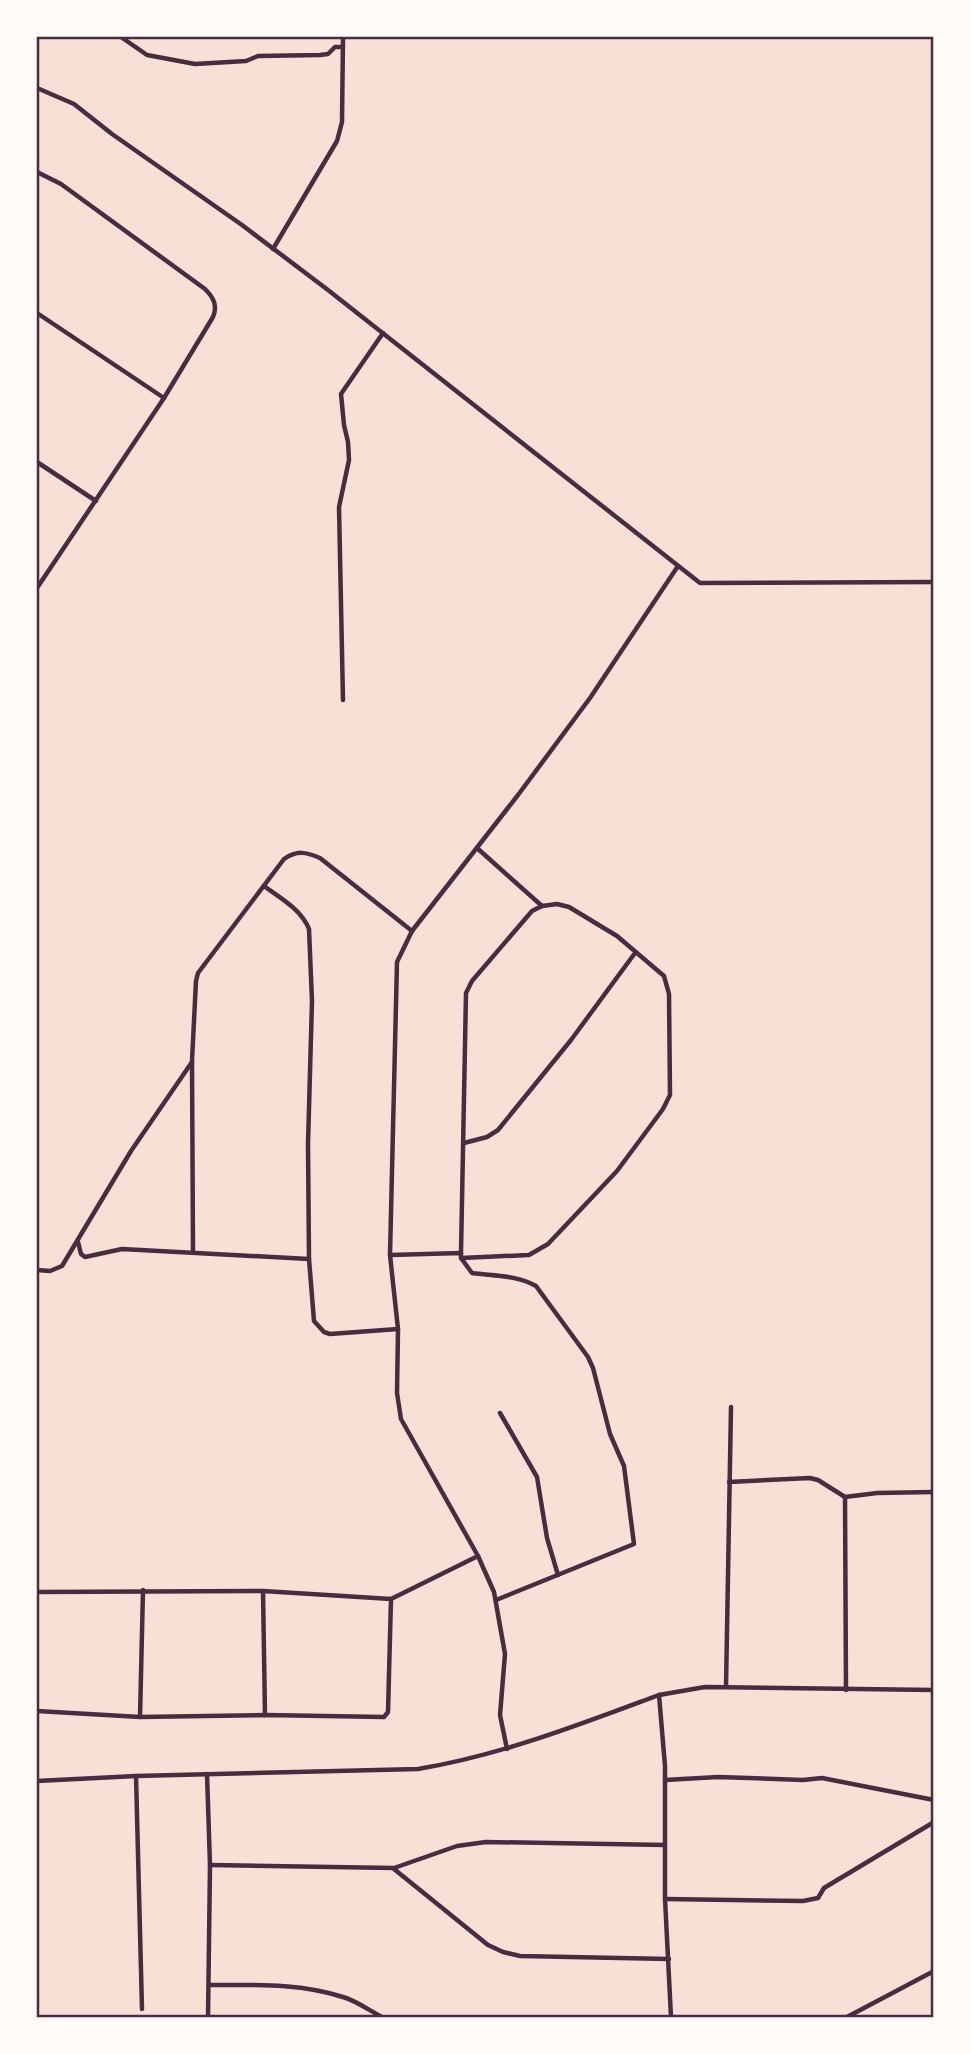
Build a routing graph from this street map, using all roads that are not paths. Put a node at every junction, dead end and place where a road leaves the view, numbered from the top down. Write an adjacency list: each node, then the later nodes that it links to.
1 (121, 37): 3 (street)
2 (343, 37): 3 (street)
3 (343, 47): 6 (street)
4 (37, 88): 6 (street)
5 (37, 172): 9 (street)
6 (273, 248): 8 (street)
7 (37, 313): 9 (street)
8 (383, 333): 12 (street); 15 (street)
9 (164, 398): 11 (street)
10 (37, 462): 11 (street)
11 (96, 500): 14 (street)
12 (678, 566): 13 (street); 16 (street)
13 (934, 582)
14 (37, 588)
15 (343, 700)
16 (477, 848): 18 (street); 19 (street)
17 (264, 886): 19 (street); 21 (street); 27 (street)
18 (542, 906): 20 (street); 22 (street)
19 (412, 931): 25 (street)
20 (635, 953): 22 (street); 26 (street)
21 (192, 1061): 23 (street); 24 (street)
22 (463, 1143): 26 (street)
23 (78, 1242): 24 (street); 28 (street)
24 (193, 1252): 27 (street)
25 (390, 1255): 26 (street); 29 (street)
26 (461, 1255): 36 (street)
27 (309, 1259): 29 (street)
28 (37, 1270)
29 (398, 1329): 35 (street)
30 (731, 1407): 32 (street)
31 (500, 1413): 36 (street)
32 (729, 1482): 34 (street); 42 (street)
33 (934, 1492): 34 (street)
34 (845, 1497): 43 (street)
35 (478, 1556): 40 (street); 41 (street)
36 (558, 1575): 41 (street)
37 (143, 1590): 38 (street); 39 (street); 48 (street)
38 (263, 1591): 40 (street); 47 (street)
39 (37, 1592)
40 (391, 1600): 47 (street)
41 (496, 1600): 49 (street)
42 (726, 1688): 43 (street); 45 (street)
43 (846, 1690): 44 (street)
44 (934, 1690)
45 (659, 1695): 49 (street); 52 (street)
46 (37, 1711): 48 (street)
47 (265, 1715): 48 (street)
48 (140, 1717)
49 (507, 1749): 50 (street)
50 (207, 1774): 51 (street); 57 (street)
51 (136, 1776): 53 (street); 63 (street)
52 (665, 1780): 54 (street); 56 (street)
53 (37, 1781)
54 (934, 1800)
55 (934, 1822): 59 (street)
56 (665, 1845): 58 (street); 59 (street)
57 (210, 1865): 58 (street); 62 (street)
58 (394, 1868): 60 (street)
59 (665, 1899): 60 (street)
60 (669, 1959): 66 (street)
61 (934, 1971): 67 (street)
62 (210, 1985): 64 (street); 65 (street)
63 (142, 2009)
64 (208, 2017)
65 (382, 2017)
66 (671, 2017)
67 (847, 2017)

